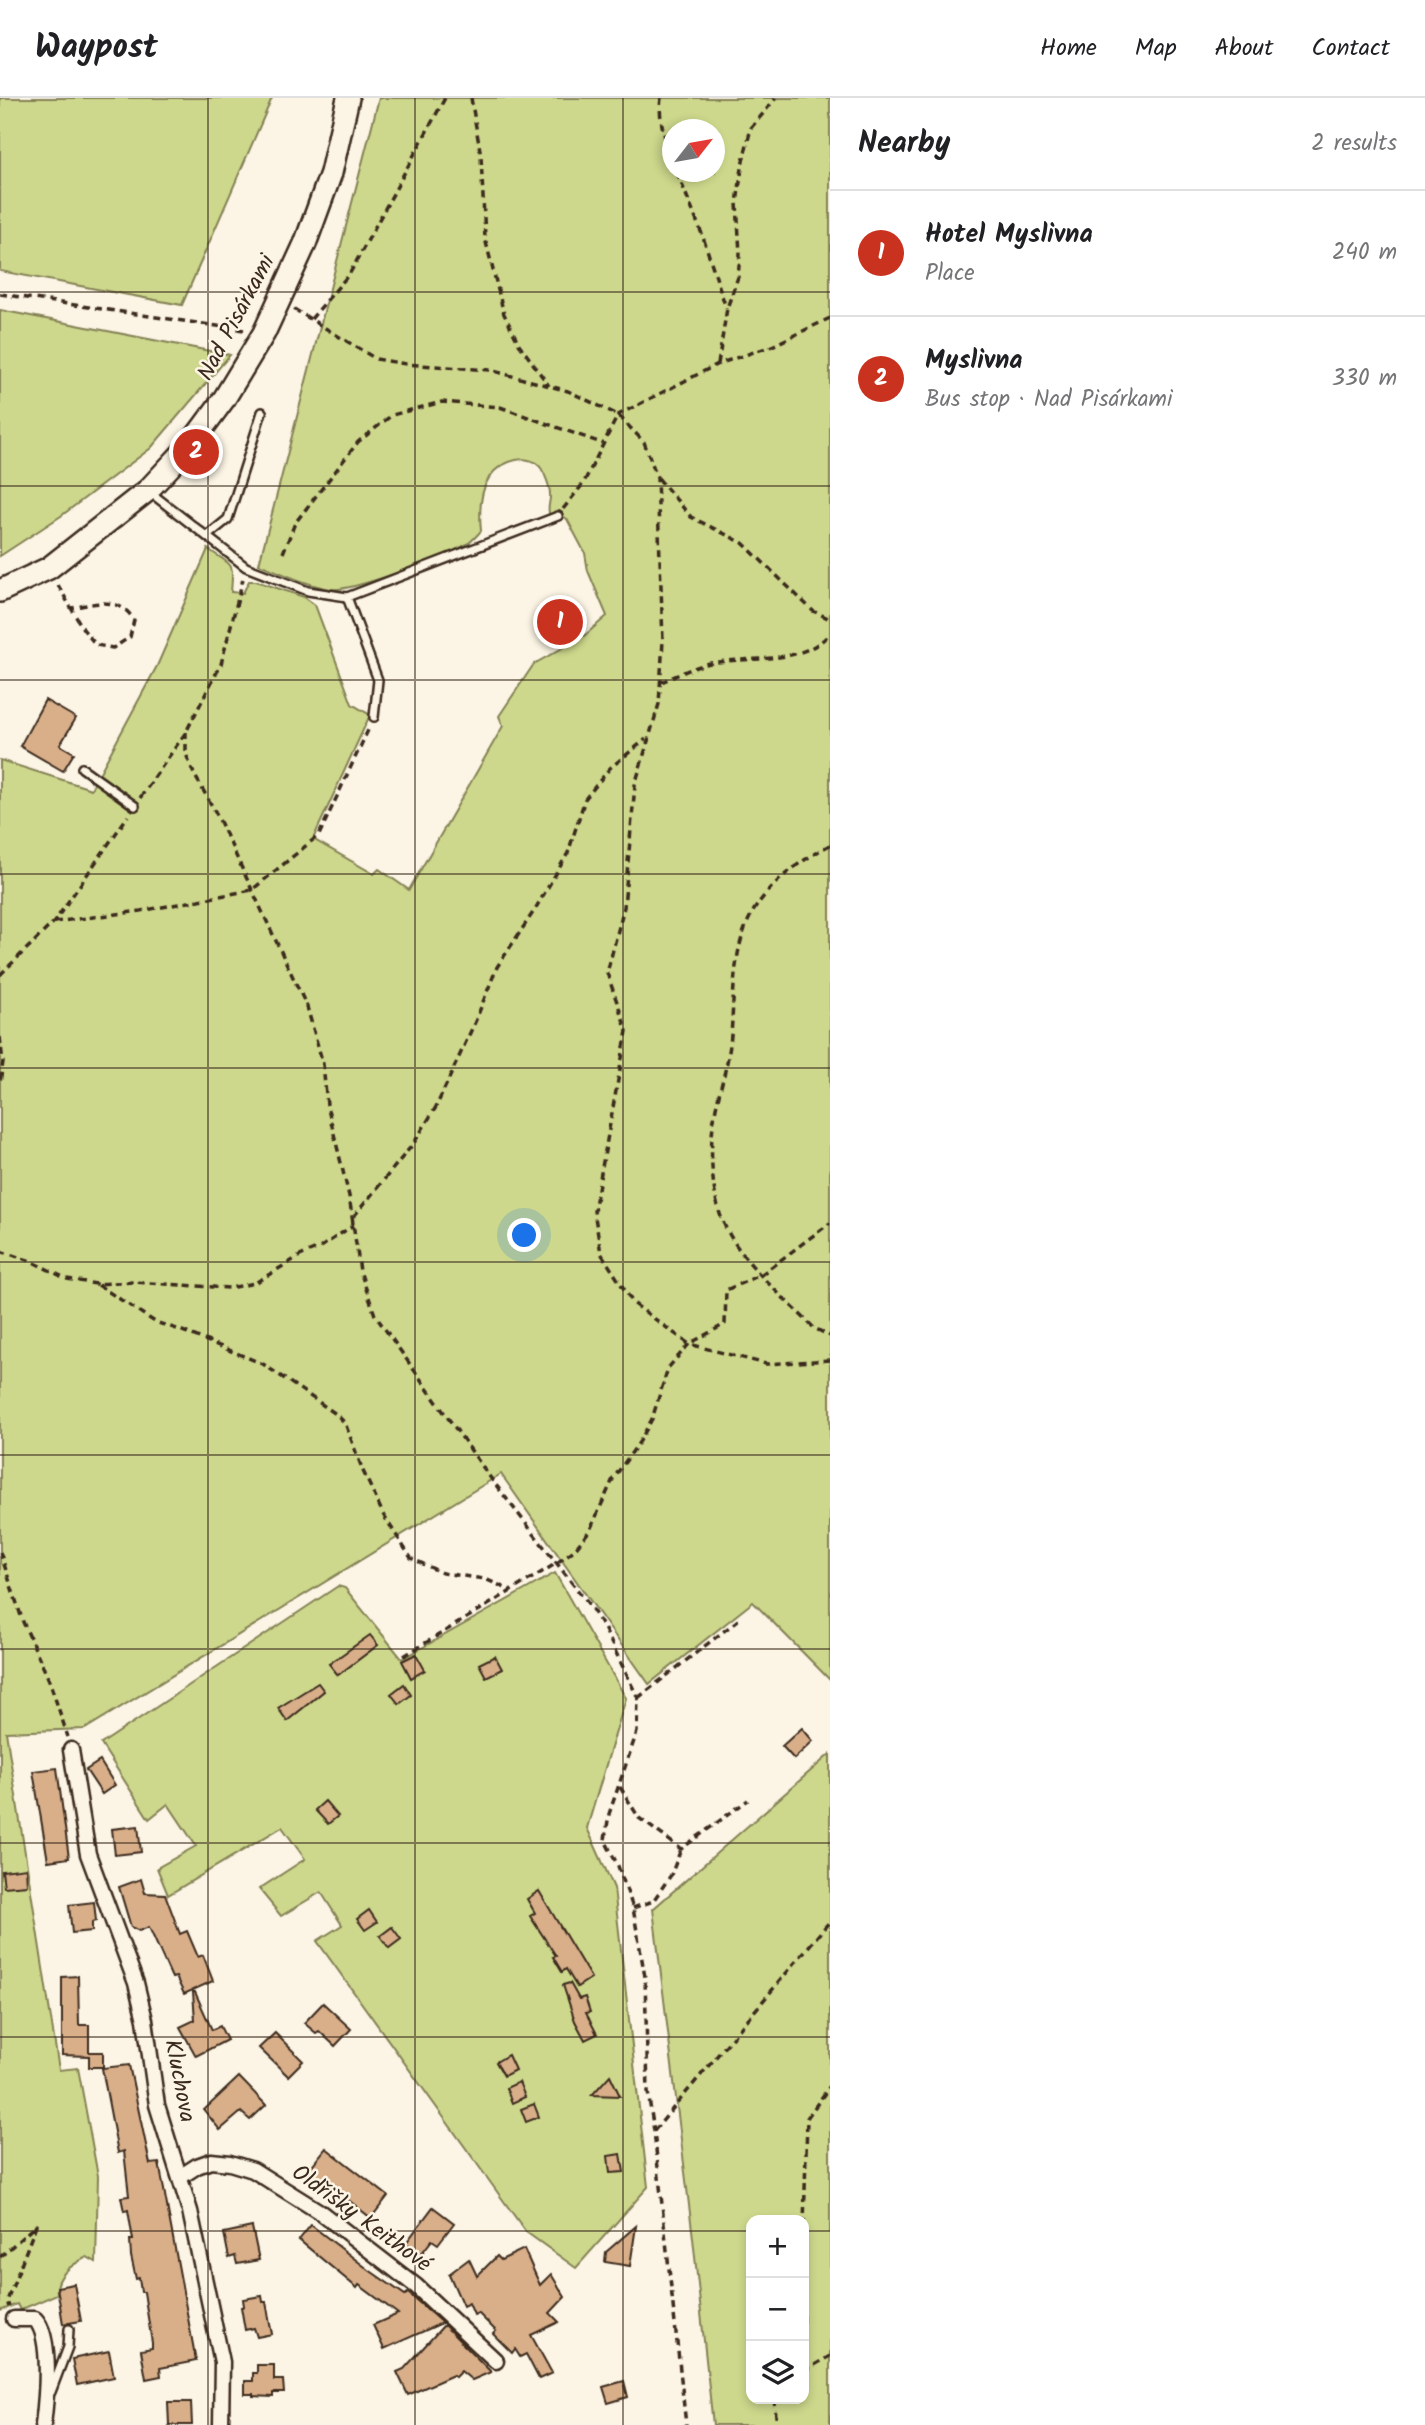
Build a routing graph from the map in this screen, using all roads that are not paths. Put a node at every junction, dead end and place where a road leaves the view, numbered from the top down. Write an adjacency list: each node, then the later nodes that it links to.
1 (348, 98): 3 (street, Nad Pisárkami)
2 (262, 412): 5 (lane)
3 (148, 490): 5 (lane); 6 (street, Nad Pisárkami)
4 (558, 516): 7 (lane)
5 (207, 536): 7 (lane)
6 (0, 591)
7 (347, 597): 8 (lane)
8 (374, 717)
9 (82, 768): 10 (lane)
10 (135, 806)
11 (71, 1750): 12 (street, Kluchova)
12 (180, 2177): 15 (street, Oldřišky Keithové); 18 (street, Kluchova)
13 (14, 2319): 16 (street)
14 (69, 2329): 16 (lane)
15 (496, 2361)
16 (45, 2405): 17 (street)
17 (43, 2425)
18 (221, 2425)

